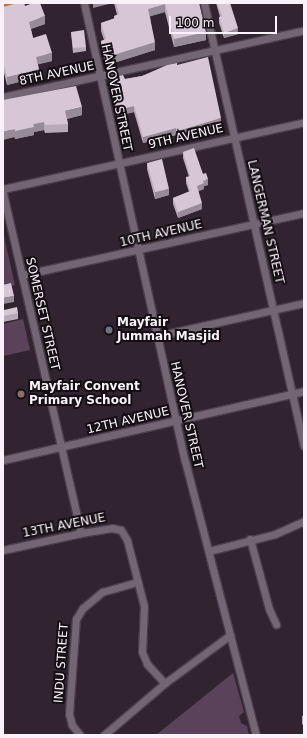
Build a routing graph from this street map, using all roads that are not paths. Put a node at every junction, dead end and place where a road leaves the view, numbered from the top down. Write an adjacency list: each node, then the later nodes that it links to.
1 (19, 3): 4 (main road)
2 (84, 3): 7 (street, HANOVER STREET)
3 (204, 3): 6 (street, LANGERMAN STREET)
4 (3, 7)
5 (304, 30): 6 (street, 8TH AVENUE)
6 (215, 49): 7 (street, 8TH AVENUE); 10 (street, LANGERMAN STREET)
7 (100, 75): 8 (street, 8TH AVENUE); 11 (street, HANOVER STREET)
8 (3, 97)
9 (304, 122): 10 (street, 9TH AVENUE)
10 (234, 137): 11 (street, 9TH AVENUE); 15 (street, LANGERMAN STREET)
11 (119, 164): 12 (street, 9TH AVENUE); 16 (street, HANOVER STREET)
12 (3, 189)
13 (3, 194): 17 (street, SOMERSET STREET)
14 (304, 213): 15 (street, 10TH AVENUE)
15 (254, 224): 16 (street, 10TH AVENUE); 19 (street, LANGERMAN STREET)
16 (139, 250): 17 (street, 10TH AVENUE); 20 (street, HANOVER STREET)
17 (22, 275): 25 (street, SOMERSET STREET)
18 (304, 303): 19 (street)
19 (275, 309): 20 (street); 22 (street, LANGERMAN STREET)
20 (157, 336): 23 (street, HANOVER STREET)
21 (304, 391): 22 (street, 12TH AVENUE)
22 (292, 394): 23 (street, 12TH AVENUE); 24 (street, LANGERMAN STREET)
23 (176, 421): 25 (street, 12TH AVENUE); 31 (street, HANOVER STREET)
24 (304, 446)
25 (62, 448): 26 (street, 12TH AVENUE); 28 (street, SOMERSET STREET)
26 (3, 460)
27 (304, 521): 29 (street)
28 (81, 533): 30 (street, 13TH AVENUE); 32 (street, 13TH AVENUE)
29 (250, 539): 31 (street); 33 (street)
30 (3, 550)
31 (209, 551): 34 (street, HANOVER STREET)
32 (138, 582): 35 (street); 36 (street, INDU STREET)
33 (276, 624)
34 (230, 635): 35 (street); 38 (street, HANOVER STREET)
35 (166, 683): 37 (street)
36 (78, 734)
37 (104, 735)
38 (256, 735)

